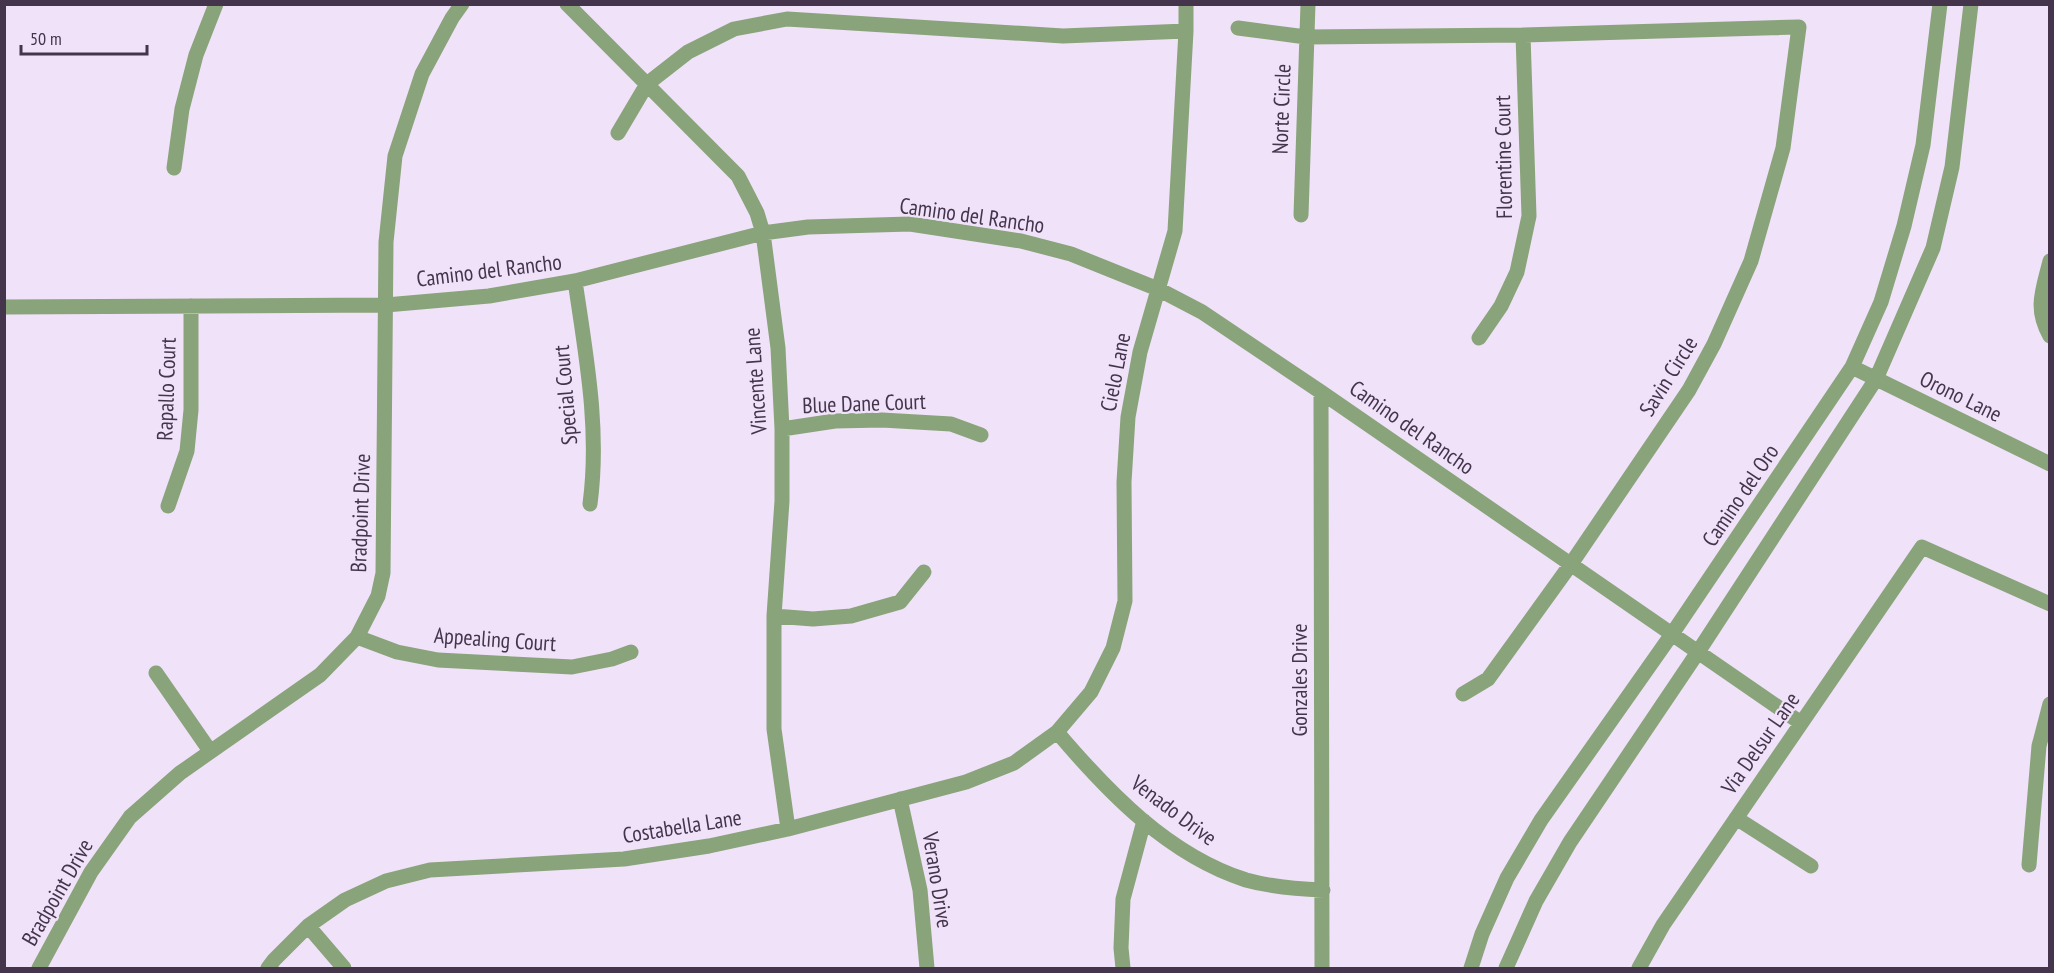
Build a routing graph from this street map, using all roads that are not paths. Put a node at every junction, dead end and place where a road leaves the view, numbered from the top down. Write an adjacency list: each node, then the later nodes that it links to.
1 (216, 4): 14 (street)
2 (462, 4): 20 (street, Bradpoint Drive)
3 (567, 4): 12 (street, Vincente Lane)
4 (1186, 4): 9 (street, Cielo Lane)
5 (1308, 4): 11 (street, Norte Circle)
6 (1940, 4): 25 (street, Camino del Oro)
7 (1971, 4): 26 (street)
8 (1238, 28): 11 (street)
9 (1186, 31): 12 (street); 19 (street, Cielo Lane)
10 (1523, 35): 11 (street); 24 (street, Florentine Court); 33 (street, Savin Circle)
11 (1306, 37): 15 (street, Norte Circle)
12 (647, 84): 13 (street); 16 (street, Vincente Lane)
13 (618, 133)
14 (174, 168)
15 (1301, 215)
16 (763, 233): 18 (street, Camino del Rancho); 19 (street, Camino del Rancho); 28 (street, Vincente Lane)
17 (2049, 261): 23 (street)
18 (575, 281): 20 (street, Camino del Rancho); 31 (street, Special Court)
19 (1158, 289): 27 (street, Camino del Rancho); 45 (street, Cielo Lane)
20 (386, 305): 21 (street, Camino del Rancho); 38 (street, Bradpoint Drive)
21 (191, 306): 22 (street, Camino del Rancho); 32 (street, Rapallo Court)
22 (4, 307)
23 (2049, 336)
24 (1479, 338)
25 (1852, 368): 26 (street, Orono Lane); 37 (street, Camino del Oro)
26 (1876, 380): 30 (street, Orono Lane); 40 (street)
27 (1321, 392): 33 (street, Camino del Rancho); 53 (street, Gonzales Drive)
28 (782, 429): 29 (street, Blue Dane Court); 36 (street, Vincente Lane)
29 (981, 435)
30 (2049, 464)
31 (590, 504)
32 (168, 506)
33 (1571, 564): 37 (street, Camino del Rancho); 42 (street, Savin Circle)
34 (924, 572): 36 (street)
35 (2049, 604): 44 (street, Via Delsur Lane)
36 (774, 616): 50 (street, Vincente Lane)
37 (1672, 634): 40 (street, Camino del Rancho); 61 (street, Camino del Oro)
38 (357, 637): 39 (street, Appealing Court); 46 (street, Bradpoint Drive)
39 (631, 652)
40 (1698, 652): 44 (street, Camino del Rancho); 62 (street)
41 (156, 673): 46 (street)
42 (1463, 694)
43 (2049, 704): 51 (street)
44 (1801, 723): 48 (street, Via Delsur Lane)
45 (1057, 732): 47 (street, Costabella Lane); 49 (street, Venado Drive)
46 (210, 751): 55 (street, Bradpoint Drive)
47 (900, 799): 50 (street, Costabella Lane); 58 (street, Verano Drive)
48 (1736, 818): 52 (street); 63 (street, Via Delsur Lane)
49 (1144, 821): 53 (street, Venado Drive); 59 (street)
50 (788, 830): 54 (street, Costabella Lane)
51 (2029, 865)
52 (1811, 866)
53 (1323, 890): 60 (street, Gonzales Drive)
54 (308, 926): 56 (street, Costabella Lane); 57 (street)
55 (39, 969)
56 (268, 969)
57 (344, 969)
58 (927, 969)
59 (1124, 969)
60 (1322, 969)
61 (1471, 969)
62 (1506, 969)
63 (1639, 969)

